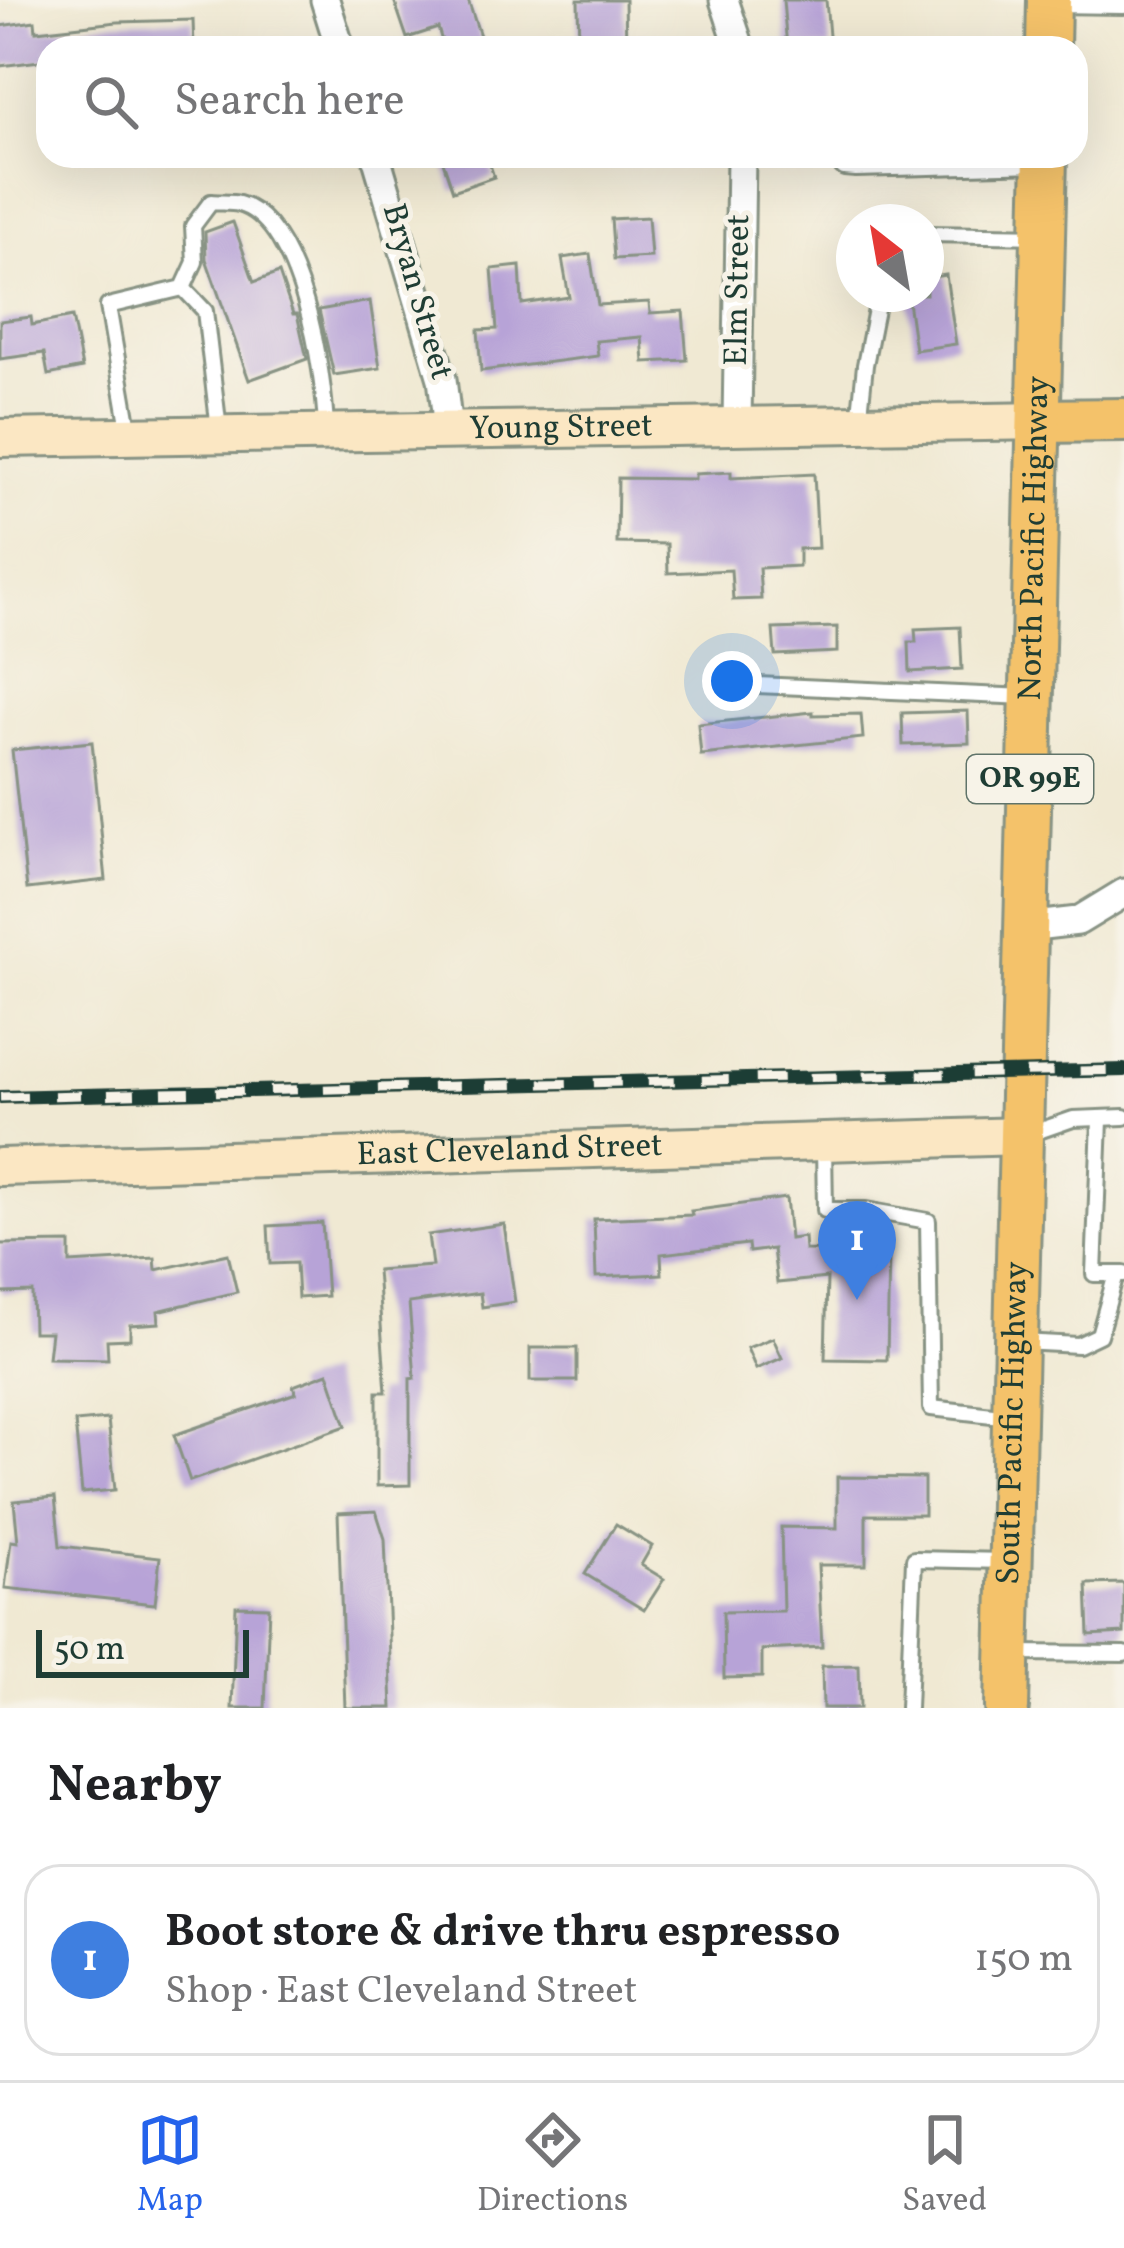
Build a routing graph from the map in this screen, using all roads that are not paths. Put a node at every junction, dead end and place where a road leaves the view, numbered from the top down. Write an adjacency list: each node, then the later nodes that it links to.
1 (325, 0): 5 (street)
2 (724, 0): 6 (street)
3 (1049, 2): 4 (lane); 7 (main road)
4 (1124, 6)
5 (336, 36)
6 (736, 36)
7 (1048, 36)
8 (380, 168): 21 (street, Bryan Street)
9 (740, 168): 20 (street, Elm Street)
10 (844, 168): 11 (lane)
11 (877, 168)
12 (1045, 168): 14 (main road, North Pacific Highway / OR 99E)
13 (944, 234): 14 (lane)
14 (1043, 236): 18 (main road, North Pacific Highway / OR 99E)
15 (183, 288): 22 (lane); 23 (lane); 24 (lane)
16 (875, 312): 19 (lane)
17 (1124, 420): 18 (main road, Young Street)
18 (1039, 421): 19 (main road, Young Street); 27 (main road, North Pacific Highway / OR 99E)
19 (859, 423): 20 (main road, Young Street)
20 (737, 424): 21 (main road, Young Street)
21 (448, 429): 22 (main road, Young Street)
22 (326, 432): 23 (main road, Young Street)
23 (220, 434): 24 (main road, Young Street)
24 (130, 435): 25 (main road, Young Street)
25 (0, 438)
26 (757, 686): 27 (lane)
27 (1032, 697): 29 (main road, North Pacific Highway / OR 99E)
28 (1124, 893): 29 (street)
29 (1026, 927): 32 (main road, North Pacific Highway / OR 99E)
30 (1124, 1117): 31 (lane)
31 (1100, 1120): 32 (lane); 35 (lane)
32 (1022, 1136): 33 (main road, East Cleveland Street); 36 (main road, South Pacific Highway / OR 99E)
33 (824, 1142): 34 (main road, East Cleveland Street); 37 (lane)
34 (0, 1167)
35 (1120, 1274): 36 (lane)
36 (1016, 1342): 37 (main road, South Pacific Highway / OR 99E)
37 (1015, 1417): 38 (main road, South Pacific Highway / OR 99E)
38 (1011, 1561): 39 (main road, South Pacific Highway / OR 99E); 41 (lane)
39 (1008, 1653): 40 (lane); 42 (main road, South Pacific Highway / OR 99E)
40 (1124, 1654)
41 (908, 1708)
42 (1007, 1708)

